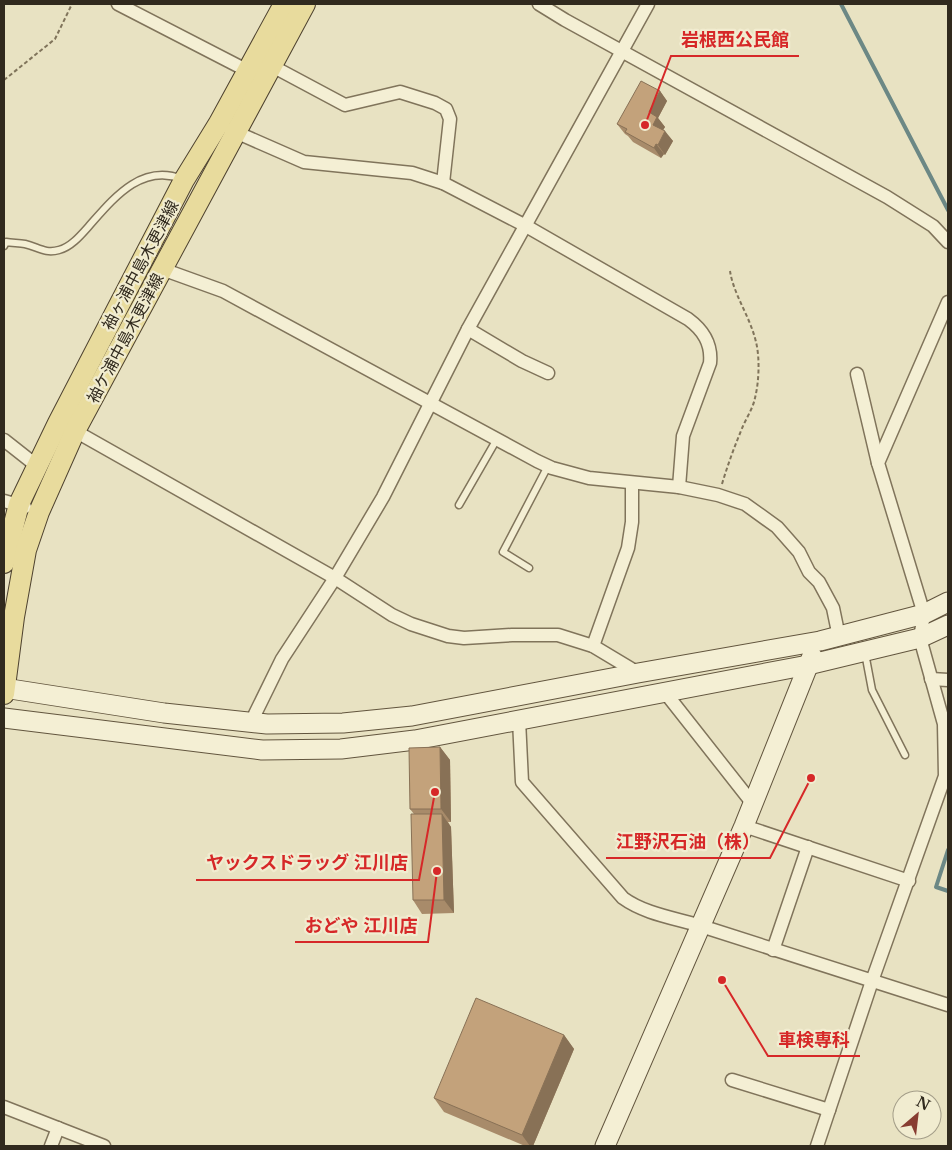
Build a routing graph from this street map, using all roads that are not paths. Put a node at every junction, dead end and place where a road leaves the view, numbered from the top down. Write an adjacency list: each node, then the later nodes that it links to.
1 (118, 4): 8 (street)
2 (284, 4): 8 (main road, 袖ヶ浦中島木更津線)
3 (304, 4): 7 (main road, 袖ケ浦中島木更津線)
4 (539, 4): 6 (street)
5 (648, 4): 6 (street)
6 (622, 51): 12 (street); 13 (street)
7 (272, 66): 9 (main road, 袖ケ浦中島木更津線); 11 (street)
8 (248, 72): 9 (main road, 袖ヶ浦中島木更津線)
9 (227, 128): 10 (main road, 袖ヶ浦中島木更津線); 11 (street); 15 (main road, 袖ケ浦中島木更津線)
10 (184, 180): 14 (lane); 25 (main road, 袖ヶ浦中島木更津線)
11 (443, 183): 12 (street)
12 (526, 226): 17 (street); 28 (street)
13 (948, 242)
14 (4, 246)
15 (162, 268): 20 (street); 21 (main road, 袖ケ浦中島木更津線)
16 (948, 302): 24 (street)
17 (468, 329): 18 (street); 20 (street)
18 (548, 373)
19 (857, 374): 24 (street)
20 (430, 403): 22 (street); 34 (street)
21 (75, 431): 31 (main road, 袖ケ浦中島木更津線); 34 (street)
22 (497, 439): 26 (street); 30 (lane)
23 (4, 440): 25 (street)
24 (878, 463): 36 (street)
25 (37, 466): 29 (main road, 袖ヶ浦中島木更津線)
26 (548, 466): 27 (street); 33 (lane)
27 (632, 484): 28 (street); 41 (street)
28 (679, 487): 38 (street)
29 (11, 502): 31 (street); 32 (main road, 袖ヶ浦中島木更津線)
30 (459, 505)
31 (39, 512): 47 (main road, 袖ケ浦中島木更津線)
32 (4, 563)
33 (529, 568)
34 (334, 578): 41 (street); 51 (street)
35 (948, 602): 36 (street)
36 (924, 614): 38 (street); 39 (street)
37 (948, 625): 39 (street)
38 (839, 637): 40 (street)
39 (920, 638): 42 (street); 45 (street)
40 (820, 641): 43 (street); 44 (street)
41 (593, 646): 44 (street)
42 (865, 653): 43 (street); 52 (lane)
43 (808, 665): 48 (street); 54 (street)
44 (638, 673): 51 (street)
45 (931, 679): 46 (street); 53 (street)
46 (948, 680)
47 (4, 690): 51 (street)
48 (664, 692): 50 (street); 54 (street)
49 (4, 718): 50 (street)
50 (519, 720): 58 (street)
51 (255, 723)
52 (905, 755)
53 (947, 776): 57 (street)
54 (753, 804): 55 (street)
55 (744, 826): 56 (street); 58 (street)
56 (808, 847): 57 (street); 59 (street)
57 (909, 881): 60 (street)
58 (700, 926): 59 (street); 68 (street)
59 (773, 950): 60 (street)
60 (872, 981): 61 (street); 64 (street)
61 (948, 1005)
62 (732, 1080): 64 (street)
63 (4, 1107): 65 (street)
64 (829, 1110): 69 (street)
65 (58, 1128): 66 (street); 67 (street)
66 (100, 1145)
67 (51, 1146)
68 (605, 1146)
69 (817, 1146)

